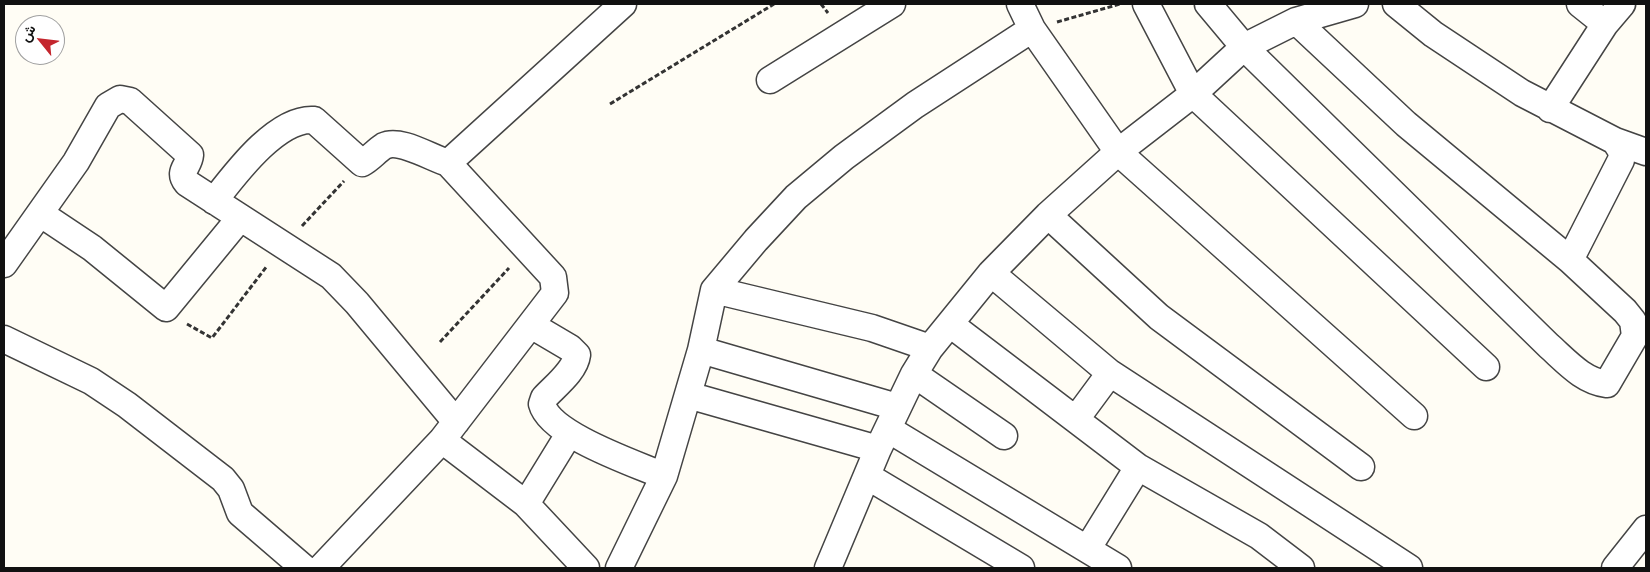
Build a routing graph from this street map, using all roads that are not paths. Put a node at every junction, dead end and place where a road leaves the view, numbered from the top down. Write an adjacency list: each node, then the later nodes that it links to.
1 (622, 4): 20 (street)
2 (891, 4): 14 (street)
3 (1020, 4): 12 (street)
4 (1146, 4): 15 (street)
5 (1208, 4): 13 (street)
6 (1396, 4): 16 (street)
7 (1580, 4): 11 (street)
8 (1622, 4): 11 (street)
9 (1344, 5): 10 (street)
10 (1296, 21): 13 (street); 25 (street)
11 (1605, 24): 16 (street)
12 (1032, 29): 18 (street); 28 (street)
13 (1244, 47): 15 (street); 25 (street)
14 (770, 80)
15 (1193, 94): 18 (street); 34 (street)
16 (1550, 109): 17 (street)
17 (1616, 142): 19 (street); 25 (street)
18 (1118, 152): 23 (street); 38 (street)
19 (1646, 152)
20 (448, 163): 21 (street); 30 (street)
21 (214, 201): 22 (street); 24 (street)
22 (41, 214): 24 (street); 26 (street)
23 (1048, 215): 27 (street); 45 (street)
24 (240, 218): 41 (street)
25 (1570, 260)
26 (4, 264)
27 (991, 273): 29 (street); 35 (street)
28 (714, 290): 32 (street); 33 (street)
29 (950, 324): 32 (street); 39 (street)
30 (531, 325): 41 (street); 42 (street)
31 (4, 339): 52 (street)
32 (930, 348): 36 (street)
33 (701, 350): 37 (street); 40 (street)
34 (1486, 367)
35 (1110, 373): 39 (street); 59 (street)
36 (914, 374): 40 (street); 43 (street)
37 (688, 395): 40 (street); 46 (street)
38 (1414, 416)
39 (1076, 419): 44 (street)
40 (887, 428): 47 (street); 50 (street)
41 (449, 431): 48 (street); 53 (street)
42 (569, 434): 46 (street); 48 (street)
43 (1004, 436)
44 (1138, 467): 50 (street); 58 (street)
45 (1362, 467)
46 (664, 476): 55 (street)
47 (868, 476): 51 (street); 56 (street)
48 (526, 504): 54 (street)
49 (1646, 529): 60 (street)
50 (1088, 548): 57 (street)
51 (835, 566)
52 (304, 568)
53 (321, 568)
54 (586, 568)
55 (619, 568)
56 (1021, 568)
57 (1118, 568)
58 (1301, 568)
59 (1409, 568)
60 (1615, 568)

